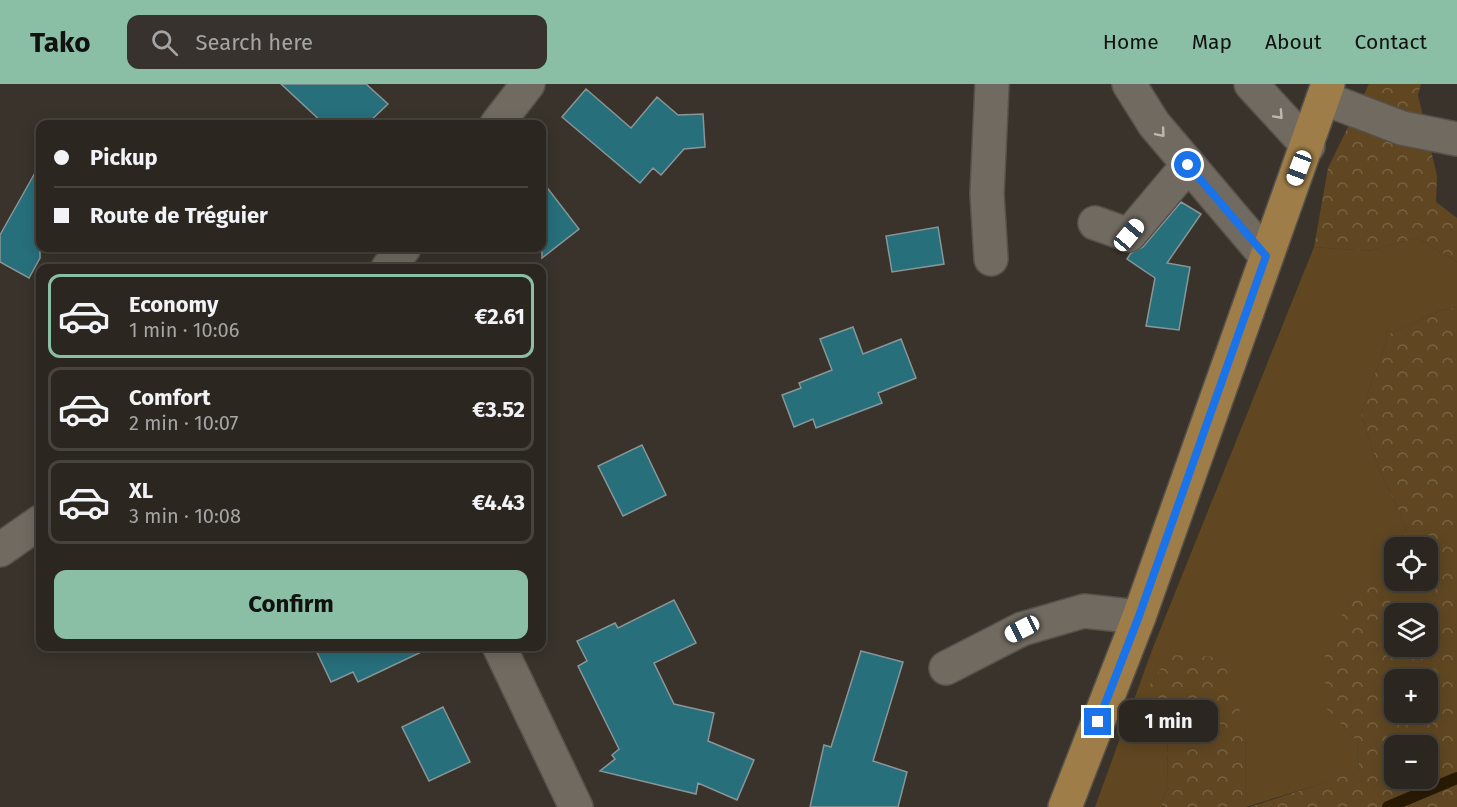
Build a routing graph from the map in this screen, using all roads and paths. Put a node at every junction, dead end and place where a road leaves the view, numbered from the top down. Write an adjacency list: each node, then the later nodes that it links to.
1 (528, 84): 6 (street)
2 (992, 84): 13 (street)
3 (1129, 84): 9 (street, one-way to 9)
4 (1251, 84): 8 (street, one-way to 8)
5 (1325, 91): 7 (street); 8 (main road)
6 (500, 120)
7 (1457, 139)
8 (1308, 146): 12 (main road)
9 (1188, 165): 10 (street); 12 (street)
10 (1095, 223)
11 (401, 252): 14 (street)
12 (1266, 256): 17 (main road)
13 (991, 259)
14 (391, 264)
15 (36, 525): 16 (street)
16 (0, 550)
17 (1139, 616): 19 (street); 21 (main road)
18 (502, 651): 20 (street)
19 (946, 668)
20 (576, 807)
21 (1065, 807)

